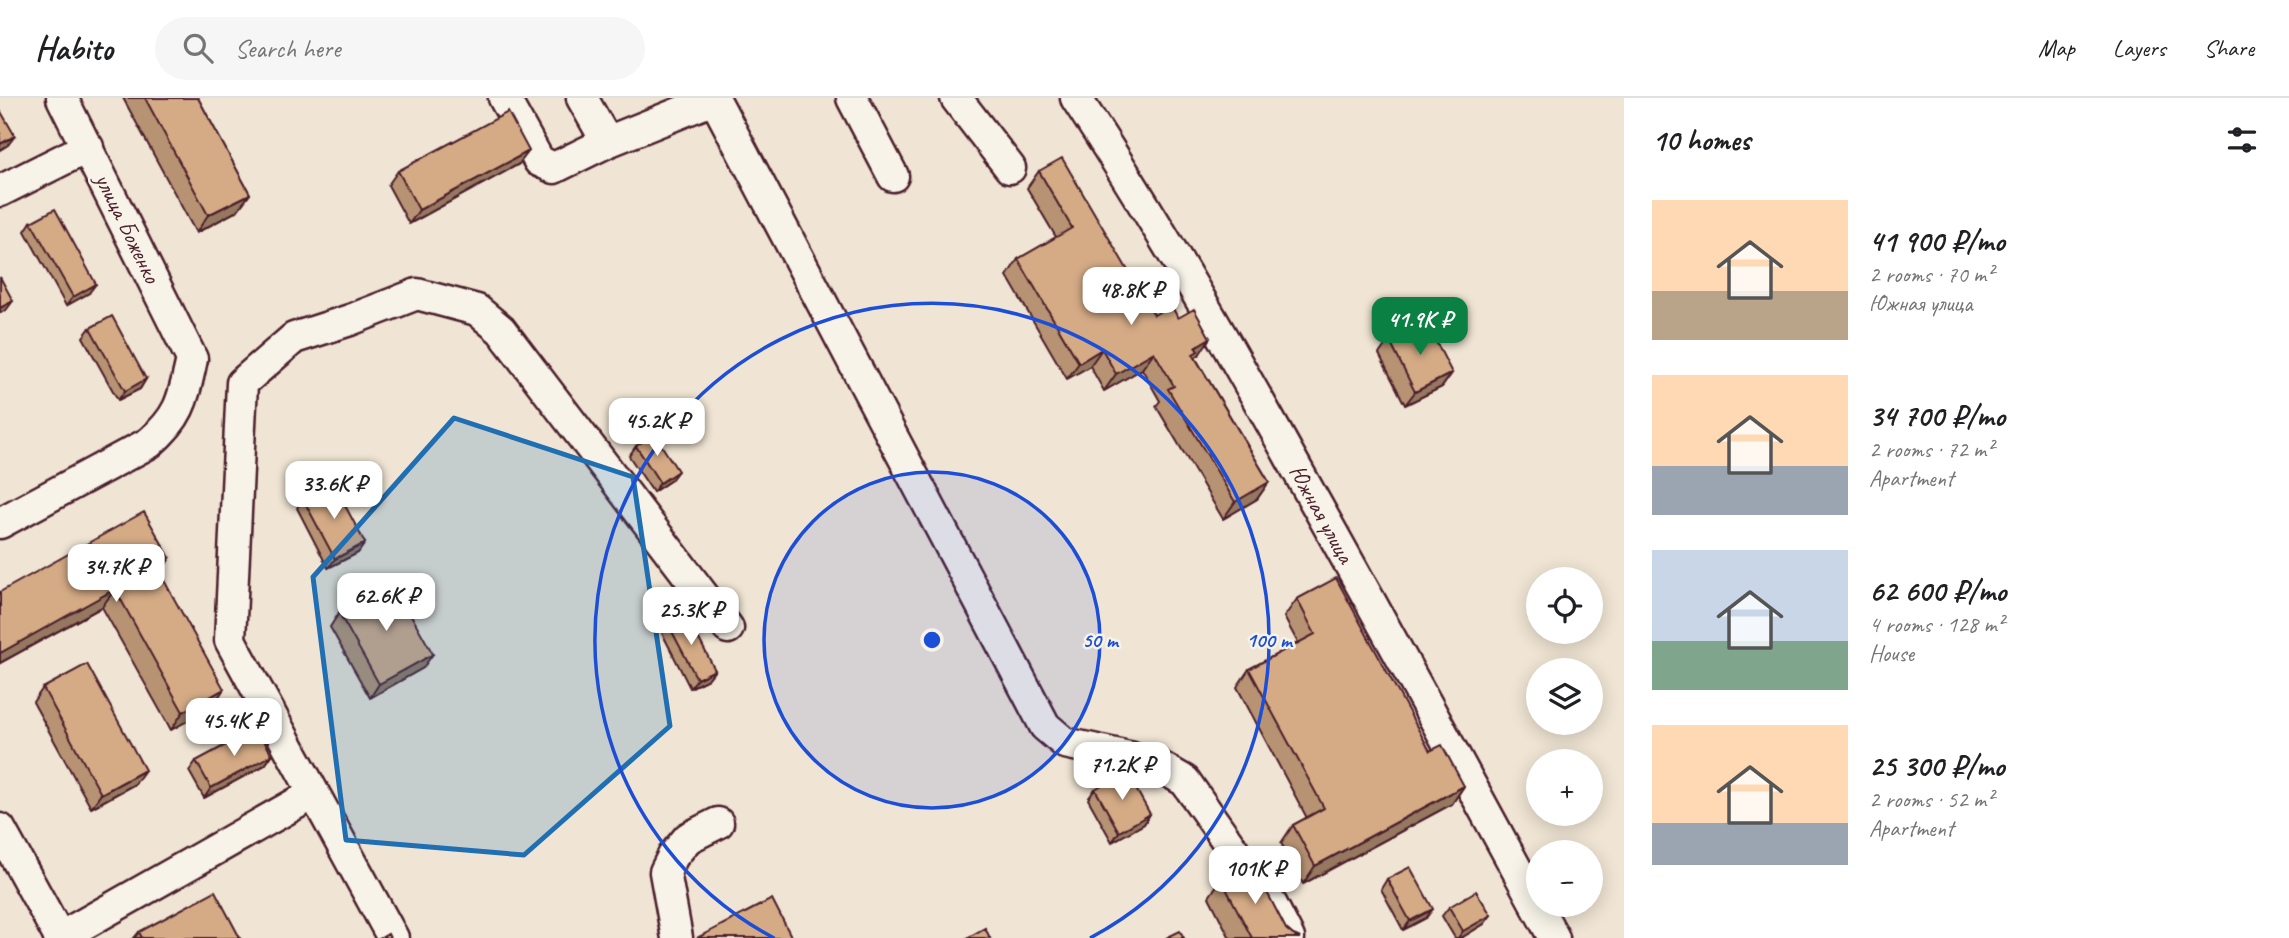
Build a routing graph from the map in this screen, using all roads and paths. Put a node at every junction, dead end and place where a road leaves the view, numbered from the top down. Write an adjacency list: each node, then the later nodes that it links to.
1 (62, 98): 9 (street, улица Боженко)
2 (504, 98): 8 (street)
3 (582, 98): 8 (street)
4 (714, 98): 8 (street); 21 (street)
5 (852, 98): 11 (street)
6 (956, 98): 10 (street)
7 (1076, 98): 22 (street, Южная улица)
8 (607, 142)
9 (88, 147): 12 (street); 13 (street, улица Боженко)
10 (1010, 168)
11 (893, 176)
12 (0, 191)
13 (0, 523)
14 (728, 628): 15 (street)
15 (313, 794): 18 (street); 19 (street)
16 (718, 823): 20 (street)
17 (0, 829): 18 (street)
18 (60, 938)
19 (393, 938)
20 (677, 938)
21 (1289, 938)
22 (1554, 938)

